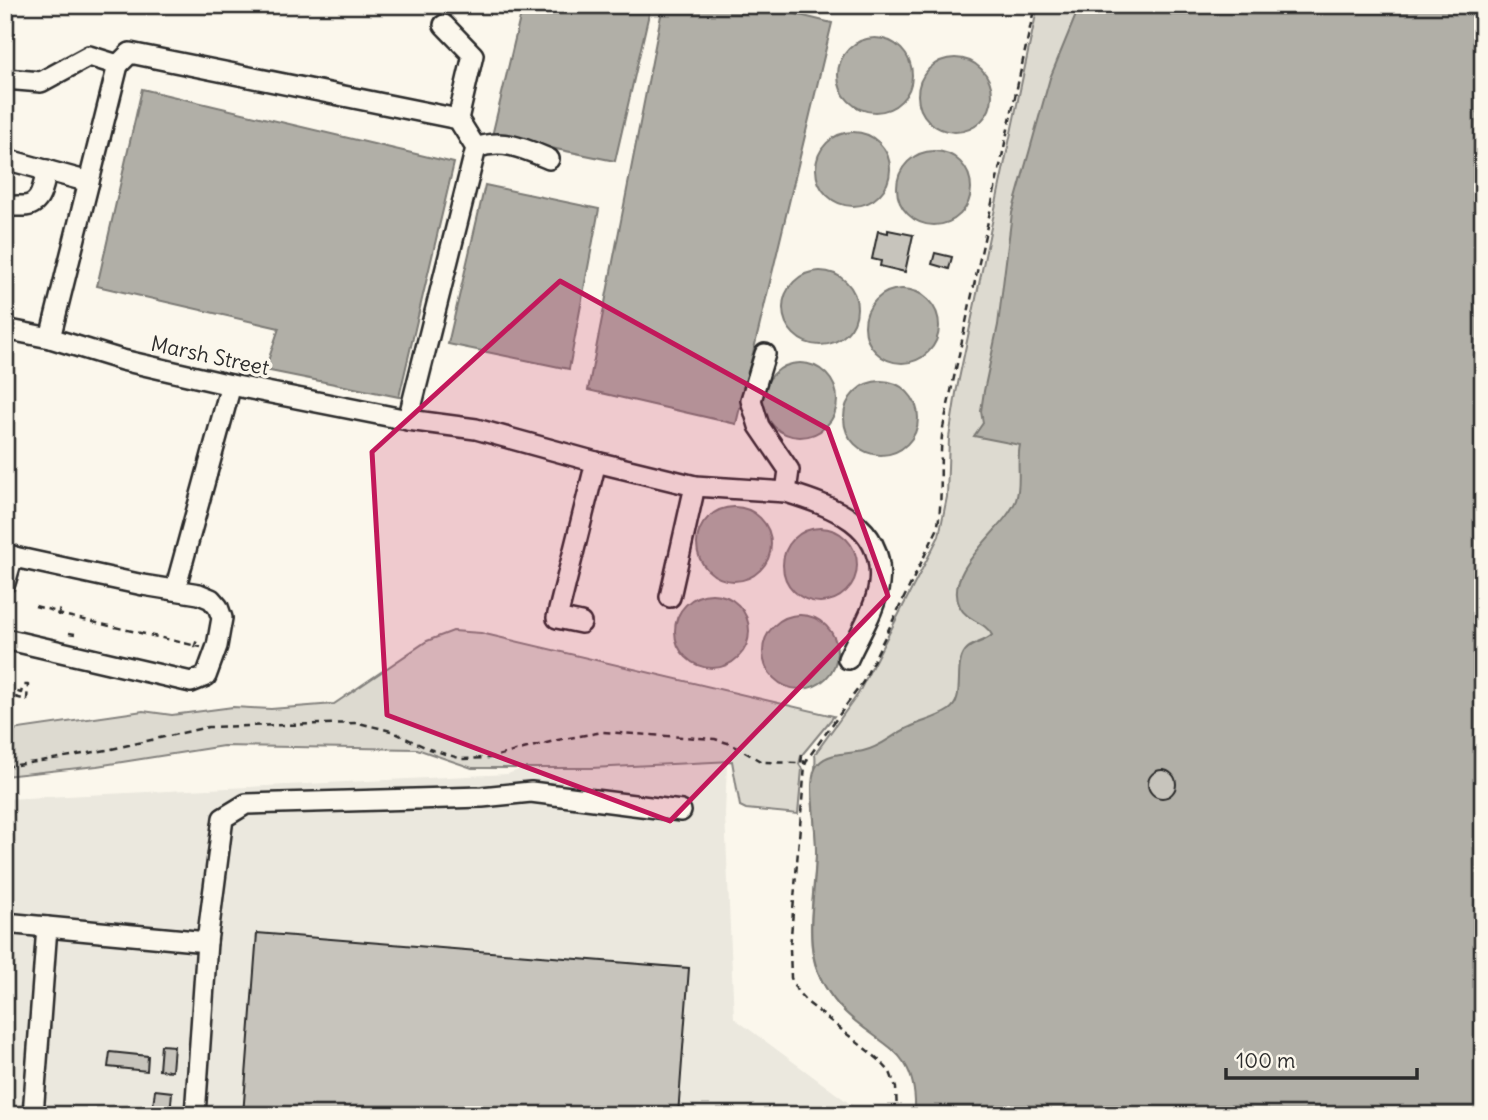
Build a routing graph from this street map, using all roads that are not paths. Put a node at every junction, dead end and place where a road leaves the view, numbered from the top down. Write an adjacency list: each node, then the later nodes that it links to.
1 (444, 25): 4 (street)
2 (118, 65): 3 (street); 4 (street); 9 (street)
3 (5, 79)
4 (458, 119): 5 (street)
5 (477, 148): 7 (street); 15 (street)
6 (6, 151): 8 (street)
7 (549, 159)
8 (47, 170): 9 (street); 10 (street)
9 (89, 182): 12 (street)
10 (5, 210)
11 (5, 329): 12 (street, Marsh Street)
12 (50, 338): 14 (street, Marsh Street)
13 (765, 354): 18 (street)
14 (231, 385): 15 (street, Marsh Street); 21 (street)
15 (408, 420): 16 (street, Marsh Street)
16 (596, 463): 17 (street, Marsh Street); 23 (street)
17 (695, 486): 18 (street, Marsh Street); 22 (street)
18 (786, 492): 25 (street, Marsh Street)
19 (9, 556): 20 (street); 21 (street)
20 (5, 583)
21 (176, 590): 24 (street)
22 (670, 597)
23 (581, 623)
24 (5, 639)
25 (848, 659)
26 (681, 811): 29 (street)
27 (5, 923): 28 (street)
28 (47, 927): 29 (street); 30 (street)
29 (207, 942): 31 (street)
30 (33, 1115)
31 (195, 1115)

